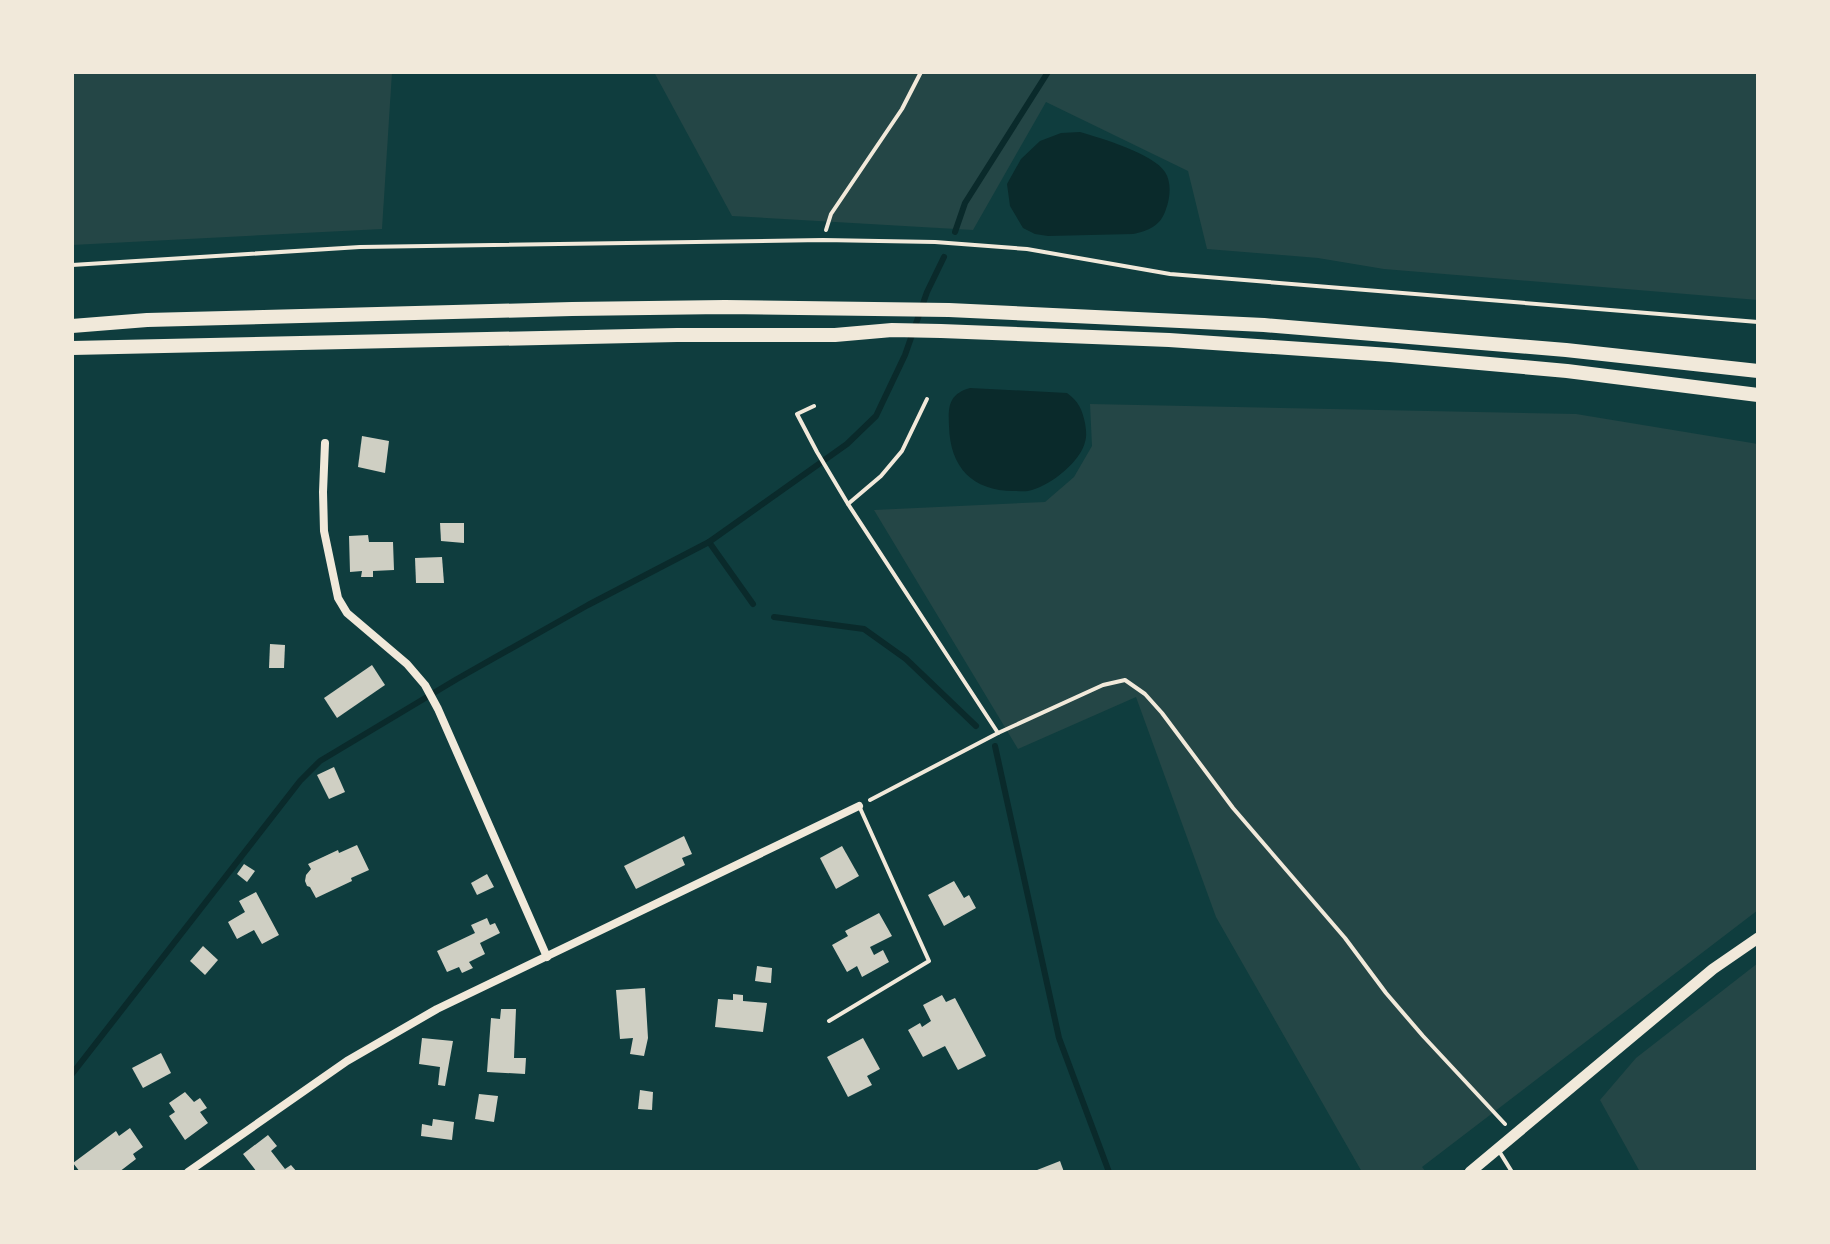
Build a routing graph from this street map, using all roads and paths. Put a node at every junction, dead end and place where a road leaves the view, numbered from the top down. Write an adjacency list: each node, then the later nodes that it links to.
1 (921, 72): 2 (path)
2 (823, 240): 3 (lane); 4 (lane)
3 (72, 265)
4 (1758, 322)
5 (72, 326): 7 (main road)
6 (72, 348): 8 (main road)
7 (1758, 371)
8 (1758, 395)
9 (927, 399): 12 (path)
10 (814, 406): 12 (path)
11 (325, 443): 16 (street)
12 (848, 504): 13 (path)
13 (998, 733): 14 (path); 18 (path)
14 (859, 806): 16 (street); 17 (lane)
15 (1758, 938): 18 (street)
16 (547, 957): 20 (street)
17 (829, 1021)
18 (1514, 1134): 19 (street)
19 (1498, 1149): 21 (street); 22 (lane)
20 (188, 1172)
21 (1470, 1172)
22 (1512, 1172)

